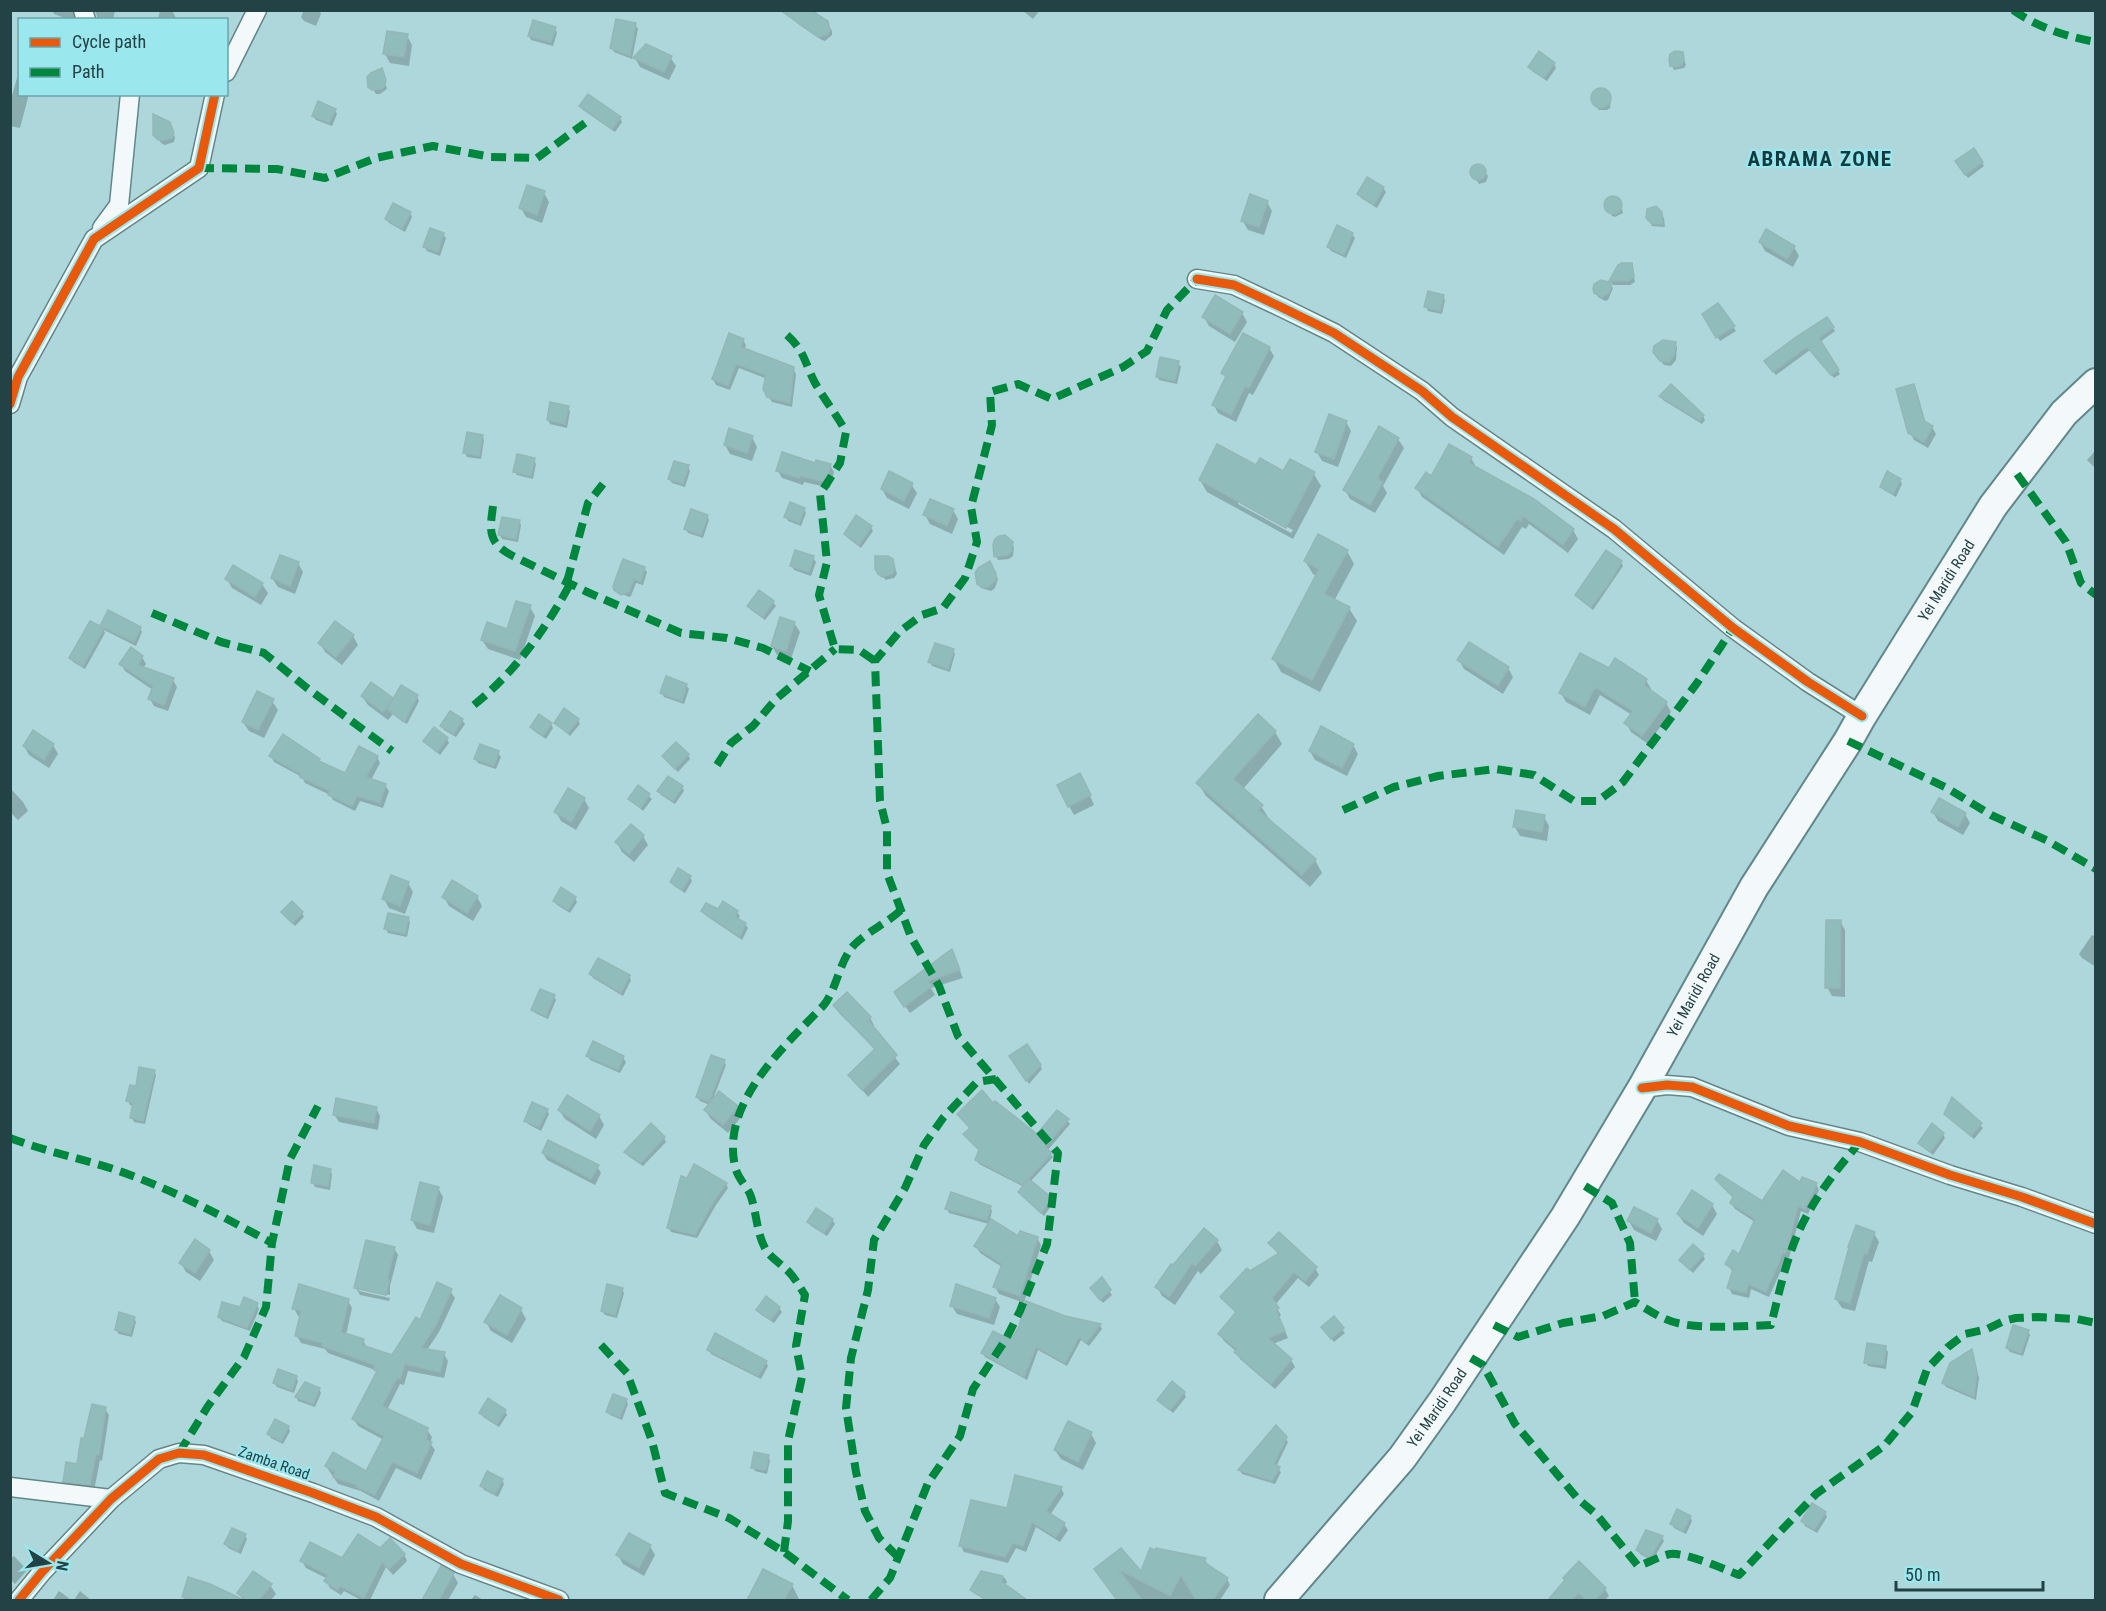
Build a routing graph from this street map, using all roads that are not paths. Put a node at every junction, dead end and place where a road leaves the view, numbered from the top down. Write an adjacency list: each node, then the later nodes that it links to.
1 (258, 10): 2 (street)
2 (228, 68)
3 (130, 96): 5 (street)
4 (215, 96): 5 (street)
5 (94, 239): 8 (street)
6 (1197, 279): 9 (street)
7 (2096, 383): 9 (main road, Yei Maridi Road)
8 (10, 404)
9 (1862, 716): 10 (main road, Yei Maridi Road)
10 (1641, 1088): 11 (street); 16 (main road, Yei Maridi Road)
11 (2096, 1224)
12 (10, 1487): 13 (street)
13 (111, 1499): 14 (street, Zamba Road); 15 (street, Zamba Road)
14 (19, 1600)
15 (559, 1600)
16 (1279, 1600)

